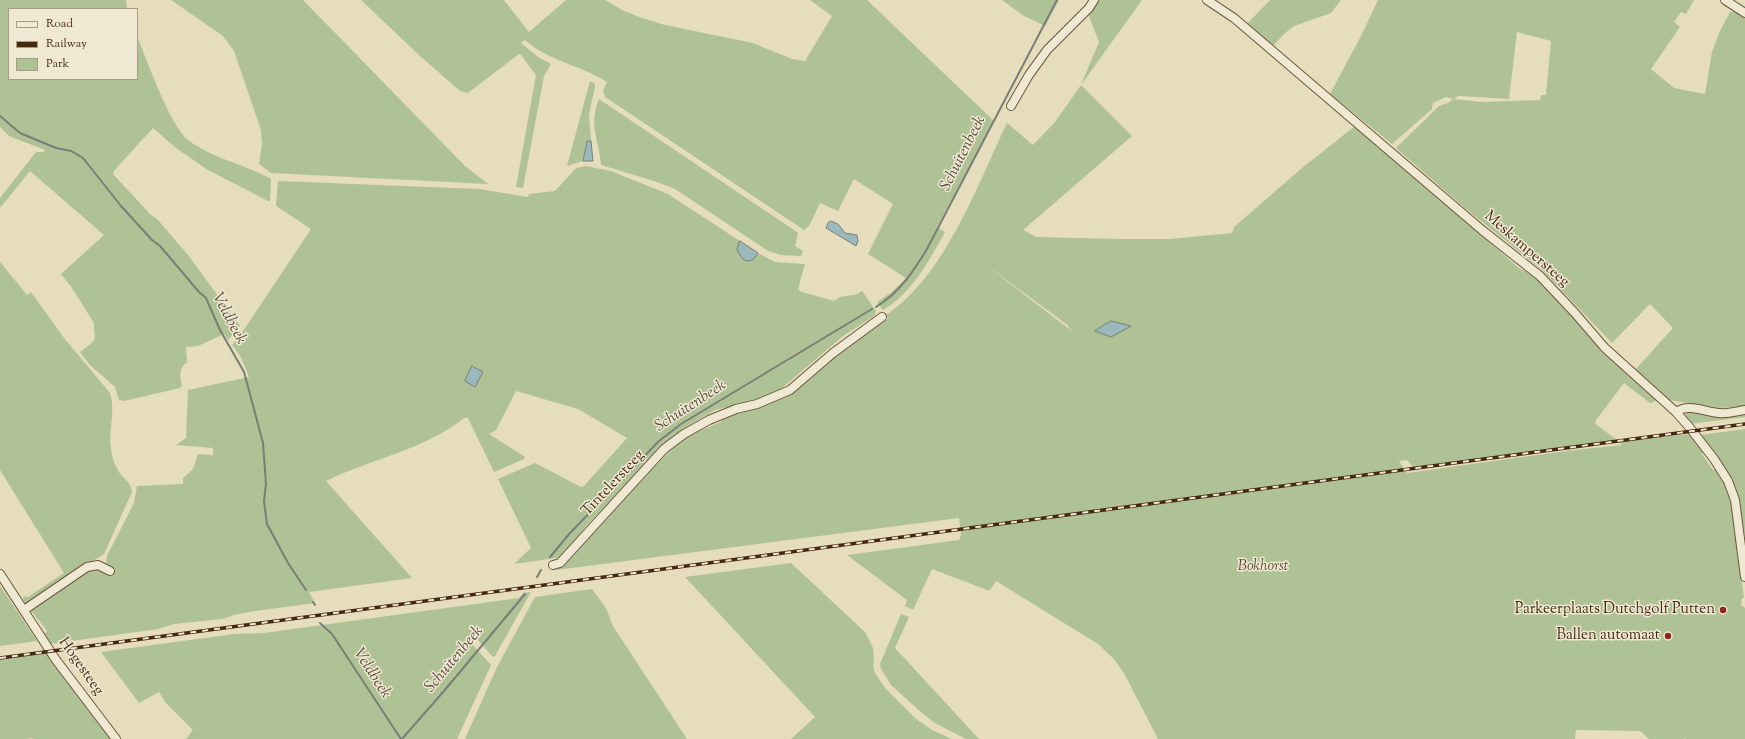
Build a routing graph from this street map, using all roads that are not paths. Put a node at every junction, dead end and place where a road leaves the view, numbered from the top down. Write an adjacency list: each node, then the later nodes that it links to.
1 (1094, 0): 5 (street)
2 (1207, 0): 8 (street, Meskampersteeg)
3 (1726, 0): 4 (street)
4 (1745, 13)
5 (1011, 106)
6 (882, 317): 9 (street, Tintelersteeg)
7 (1745, 410): 8 (street)
8 (1676, 412): 12 (street, Meskampersteeg)
9 (553, 565)
10 (110, 571): 13 (street)
11 (0, 574): 13 (street, Hogesteeg)
12 (1745, 577)
13 (24, 610): 14 (street, Hogesteeg)
14 (116, 739)

